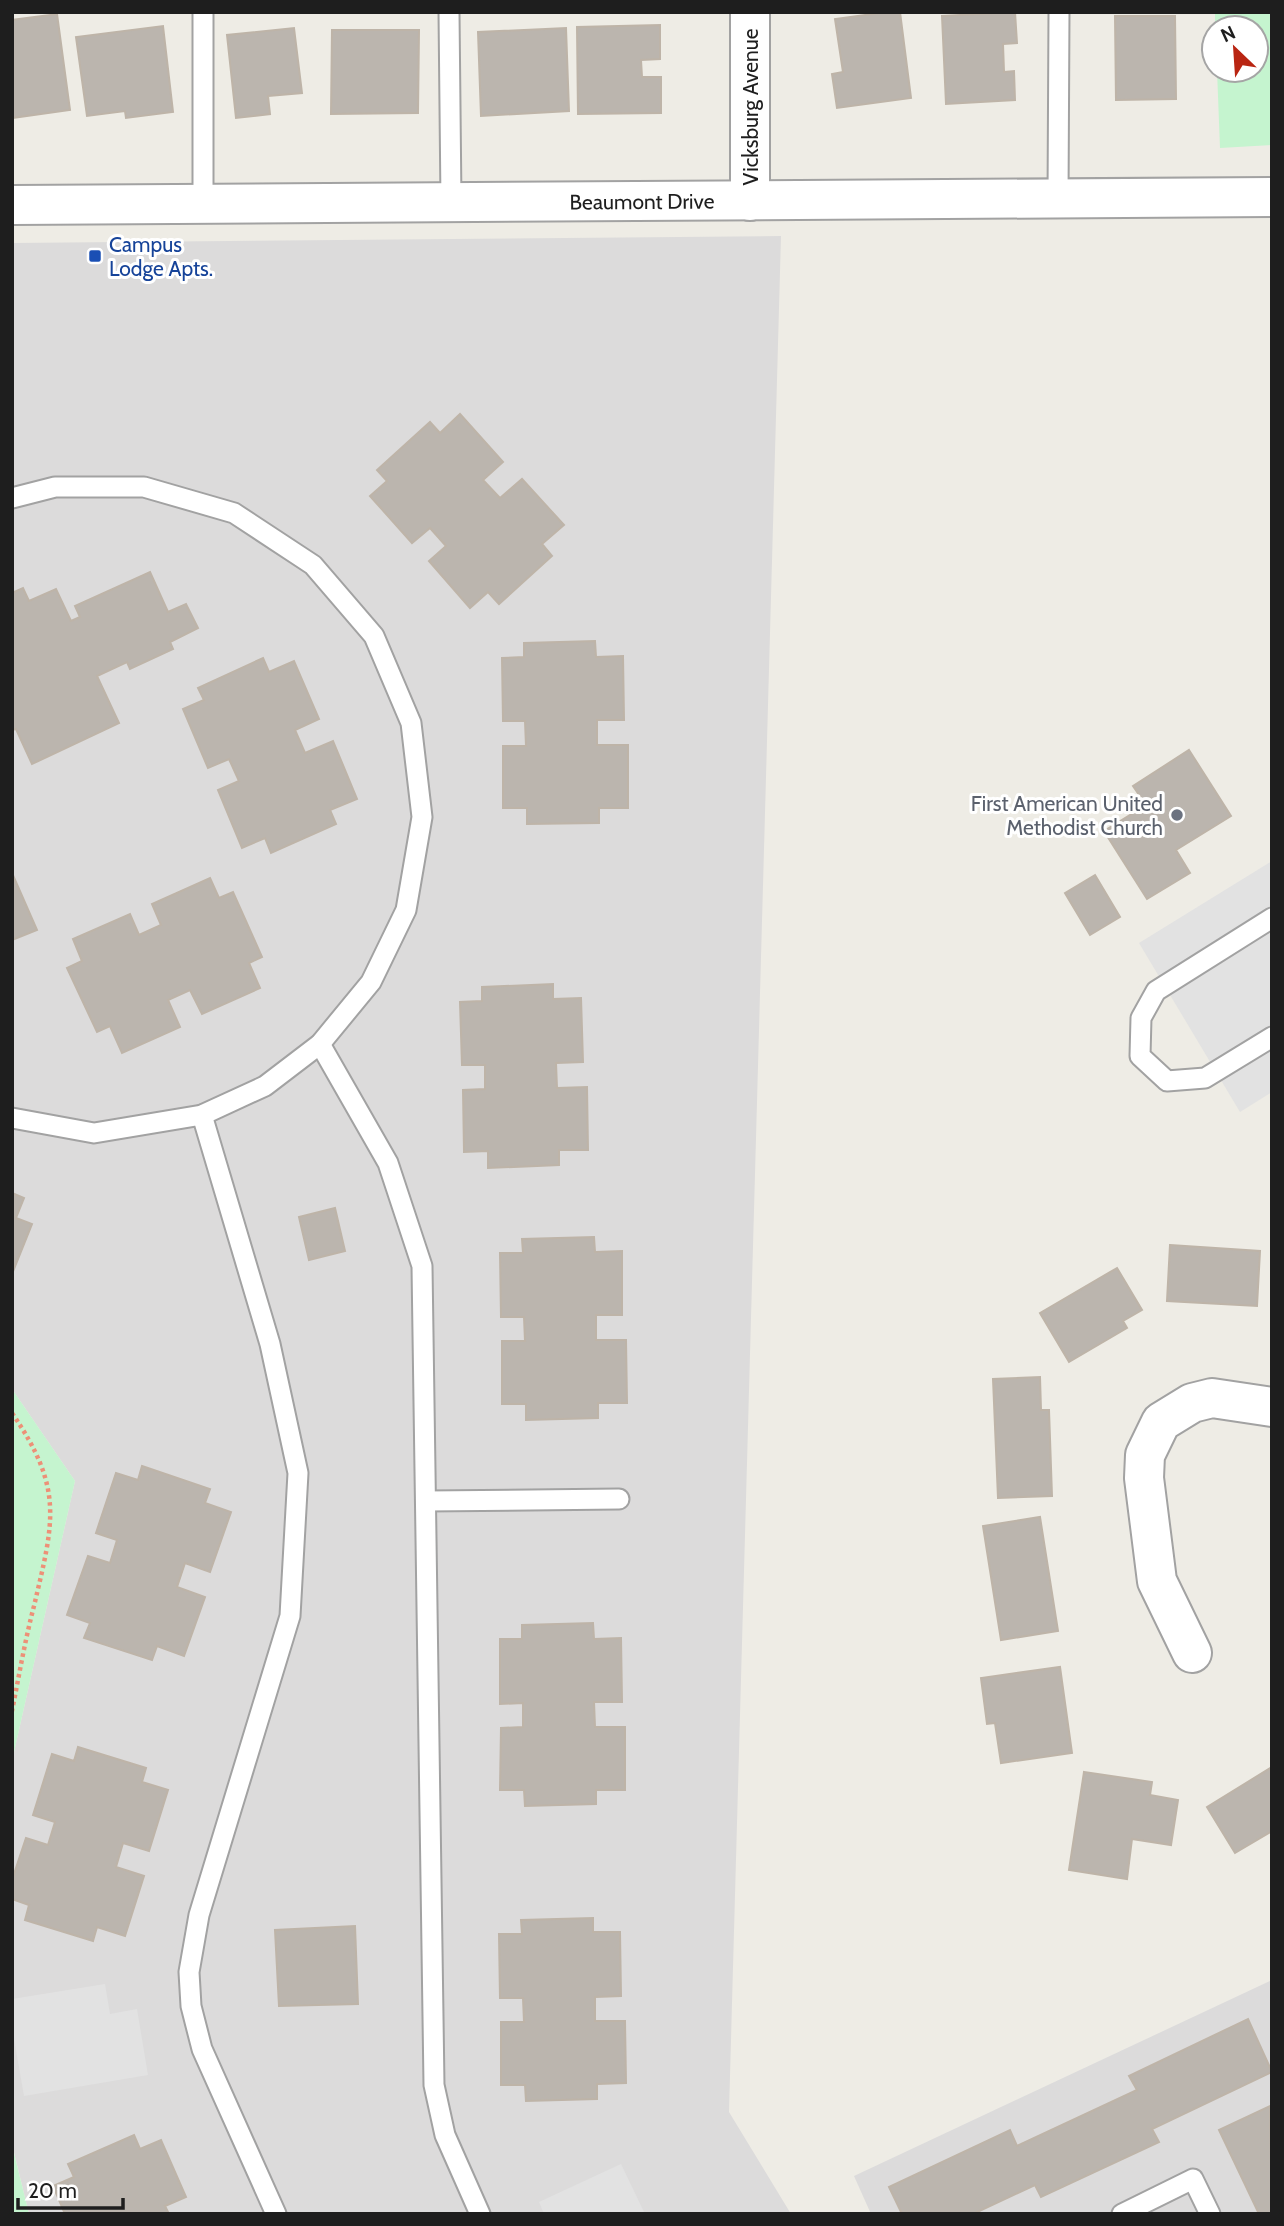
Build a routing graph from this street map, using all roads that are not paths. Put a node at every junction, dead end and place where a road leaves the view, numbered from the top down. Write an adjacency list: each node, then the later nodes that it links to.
1 (203, 12): 10 (lane)
2 (449, 12): 8 (lane)
3 (750, 12): 7 (street, Vicksburg Avenue)
4 (1059, 12): 6 (lane)
5 (1272, 197): 6 (street, Beaumont Drive)
6 (1058, 199): 7 (street, Beaumont Drive)
7 (750, 201): 8 (street, Beaumont Drive)
8 (451, 202): 10 (street, Beaumont Drive)
9 (12, 205): 10 (street, Beaumont Drive)
10 (203, 205)
11 (12, 498): 14 (lane)
12 (1272, 918): 13 (lane)
13 (1272, 1037)
14 (320, 1044): 15 (lane); 19 (lane)
15 (202, 1115): 16 (lane); 21 (lane)
16 (12, 1118)
17 (1272, 1407): 20 (street)
18 (619, 1499): 19 (lane)
19 (426, 1501): 22 (lane)
20 (1192, 1653)
21 (276, 2214)
22 (480, 2214)
23 (1122, 2214): 24 (lane)
24 (1210, 2214)

